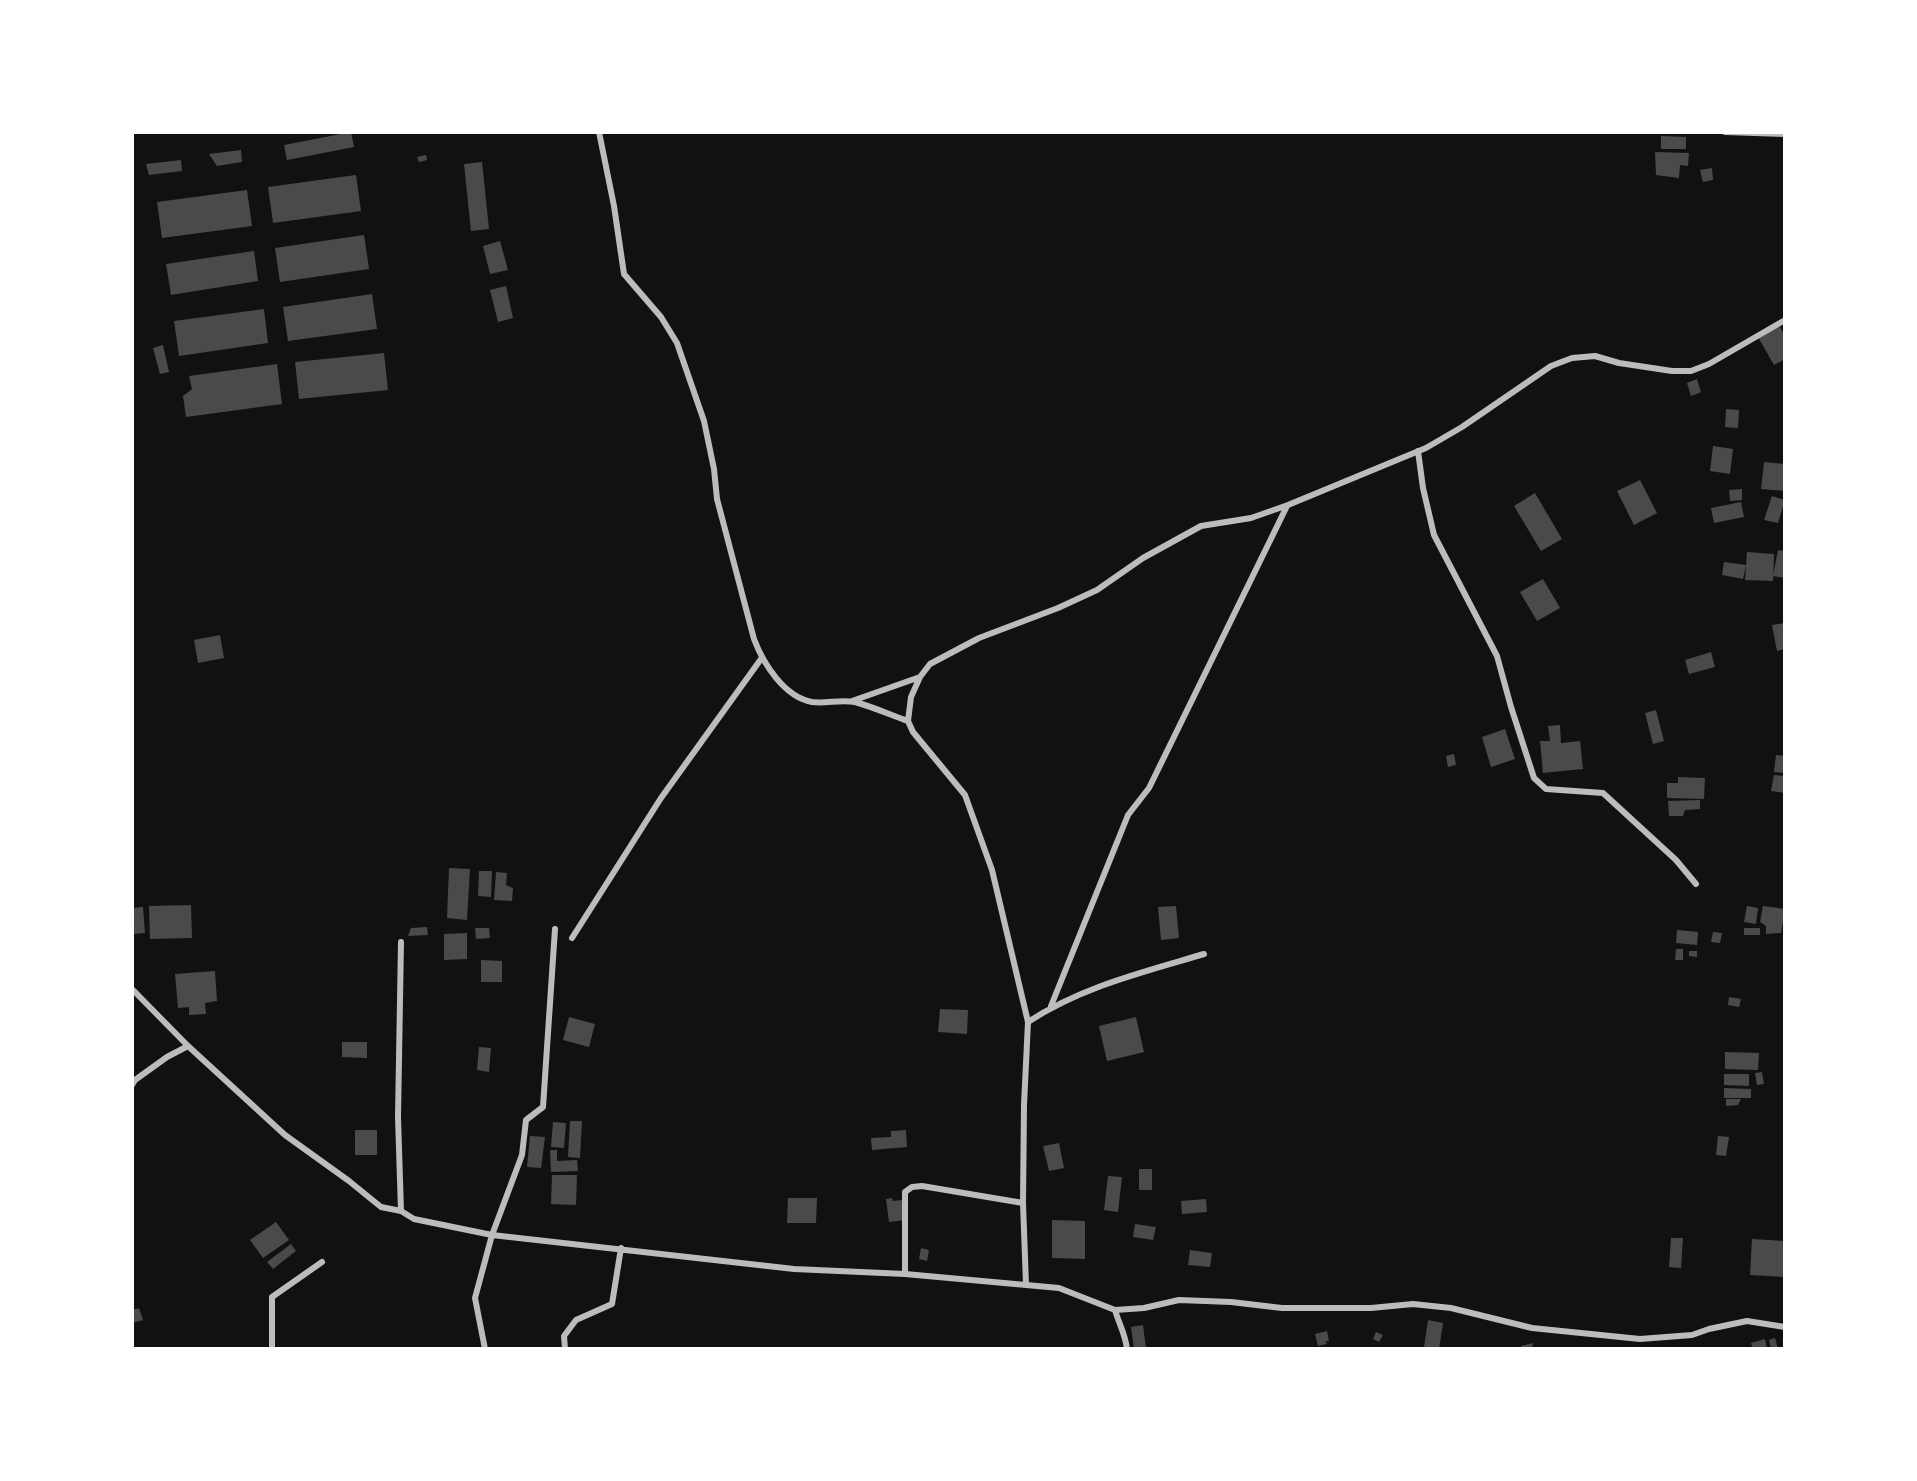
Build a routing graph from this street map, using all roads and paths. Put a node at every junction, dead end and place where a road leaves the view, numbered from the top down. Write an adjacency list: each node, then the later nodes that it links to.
1 (599, 132): 7 (street)
2 (1725, 132): 3 (street)
3 (1785, 134)
4 (1785, 320): 5 (street)
5 (1418, 451): 6 (street); 11 (street)
6 (1288, 505): 8 (street); 17 (street)
7 (761, 659): 9 (street); 13 (street)
8 (920, 677): 9 (street); 10 (street)
9 (850, 702): 10 (street)
10 (908, 721): 18 (street)
11 (1696, 884)
12 (555, 929): 23 (street)
13 (572, 938)
14 (401, 942): 22 (street)
15 (1204, 954): 17 (street)
16 (132, 989): 19 (street)
17 (1051, 1006): 18 (street)
18 (1028, 1022): 21 (street)
19 (188, 1046): 20 (street); 22 (street)
20 (132, 1086)
21 (1023, 1203): 26 (street); 27 (street)
22 (400, 1211): 23 (street)
23 (492, 1235): 24 (street); 31 (street)
24 (621, 1248): 26 (street); 32 (street)
25 (322, 1262): 30 (street)
26 (905, 1274): 27 (street)
27 (1026, 1285): 28 (street)
28 (1115, 1310): 29 (street); 33 (street)
29 (1785, 1327)
30 (272, 1349)
31 (485, 1349)
32 (565, 1349)
33 (1127, 1349)

